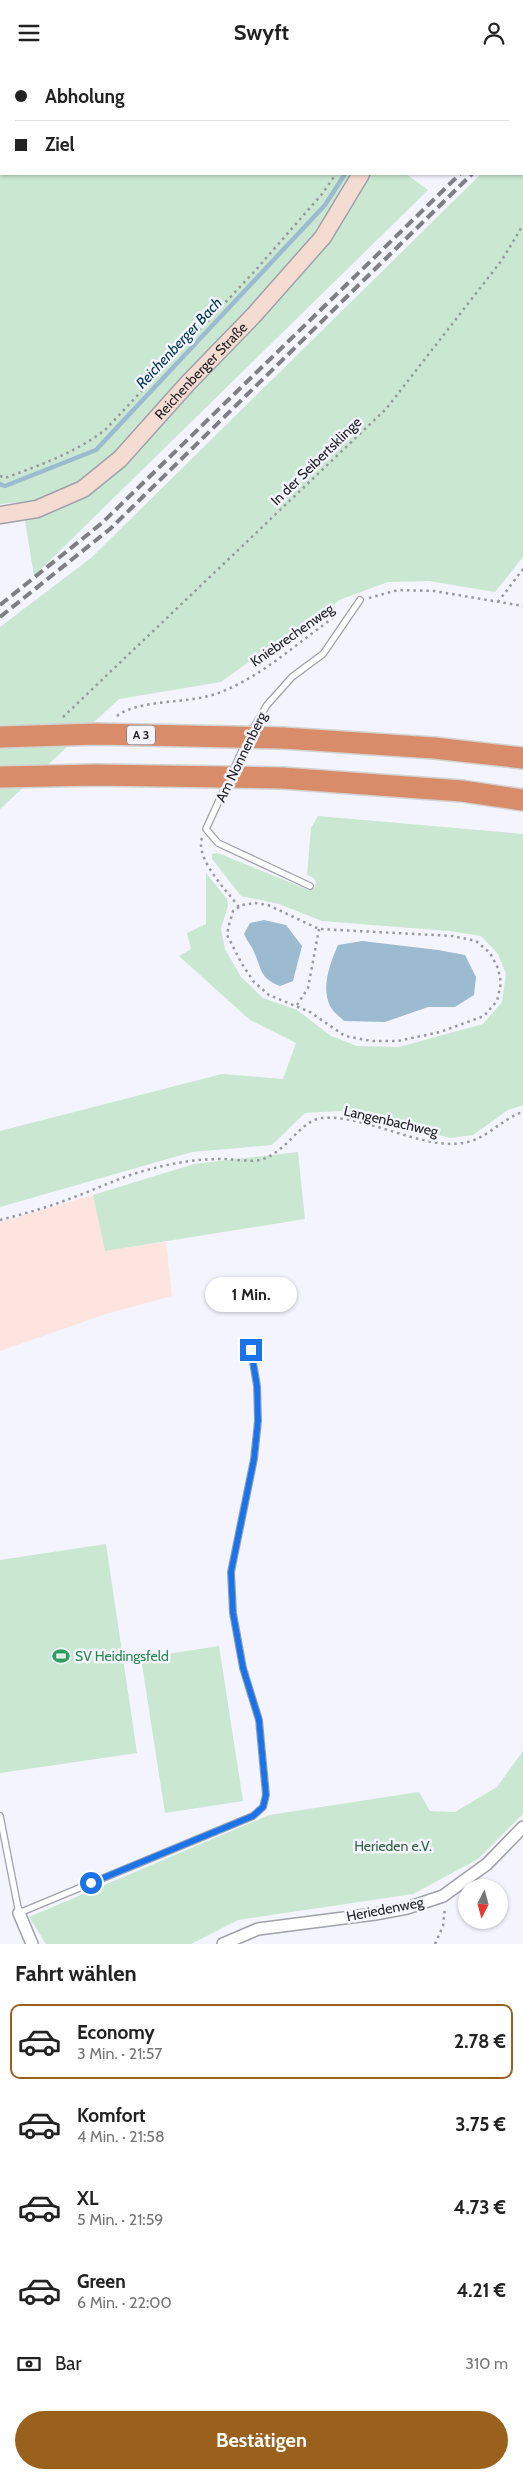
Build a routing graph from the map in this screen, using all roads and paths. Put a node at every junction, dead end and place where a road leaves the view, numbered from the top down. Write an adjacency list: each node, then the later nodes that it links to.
1 (335, 175): 4 (path)
2 (360, 175): 5 (main road, Reichenberger Straße)
3 (523, 225): 11 (path, In der Seibertsklinge)
4 (0, 476)
5 (0, 515)
6 (523, 569): 8 (path)
7 (360, 600): 8 (path); 17 (lane, Am Nonnenberg)
8 (498, 602): 9 (path)
9 (523, 606)
10 (337, 615): 12 (path, Kniebrechenweg)
11 (94, 687)
12 (113, 719)
13 (0, 737): 14 (highway, A 3, bridge)
14 (523, 757)
15 (0, 777): 16 (highway, bridge)
16 (523, 800)
17 (206, 829): 18 (lane); 19 (path)
18 (310, 886)
19 (239, 907): 20 (path); 21 (path)
20 (319, 929): 21 (path); 21 (path)
21 (297, 1005)
22 (523, 1112): 23 (path, Langenbachweg)
23 (0, 1220)
24 (251, 1350): 28 (lane)
25 (0, 1816): 28 (lane)
26 (523, 1827): 27 (street, Heriedenweg)
27 (443, 1896): 30 (street, Heriedenweg); 31 (path)
28 (19, 1913): 29 (street)
29 (32, 1944)
30 (223, 1944)
31 (435, 1944)

